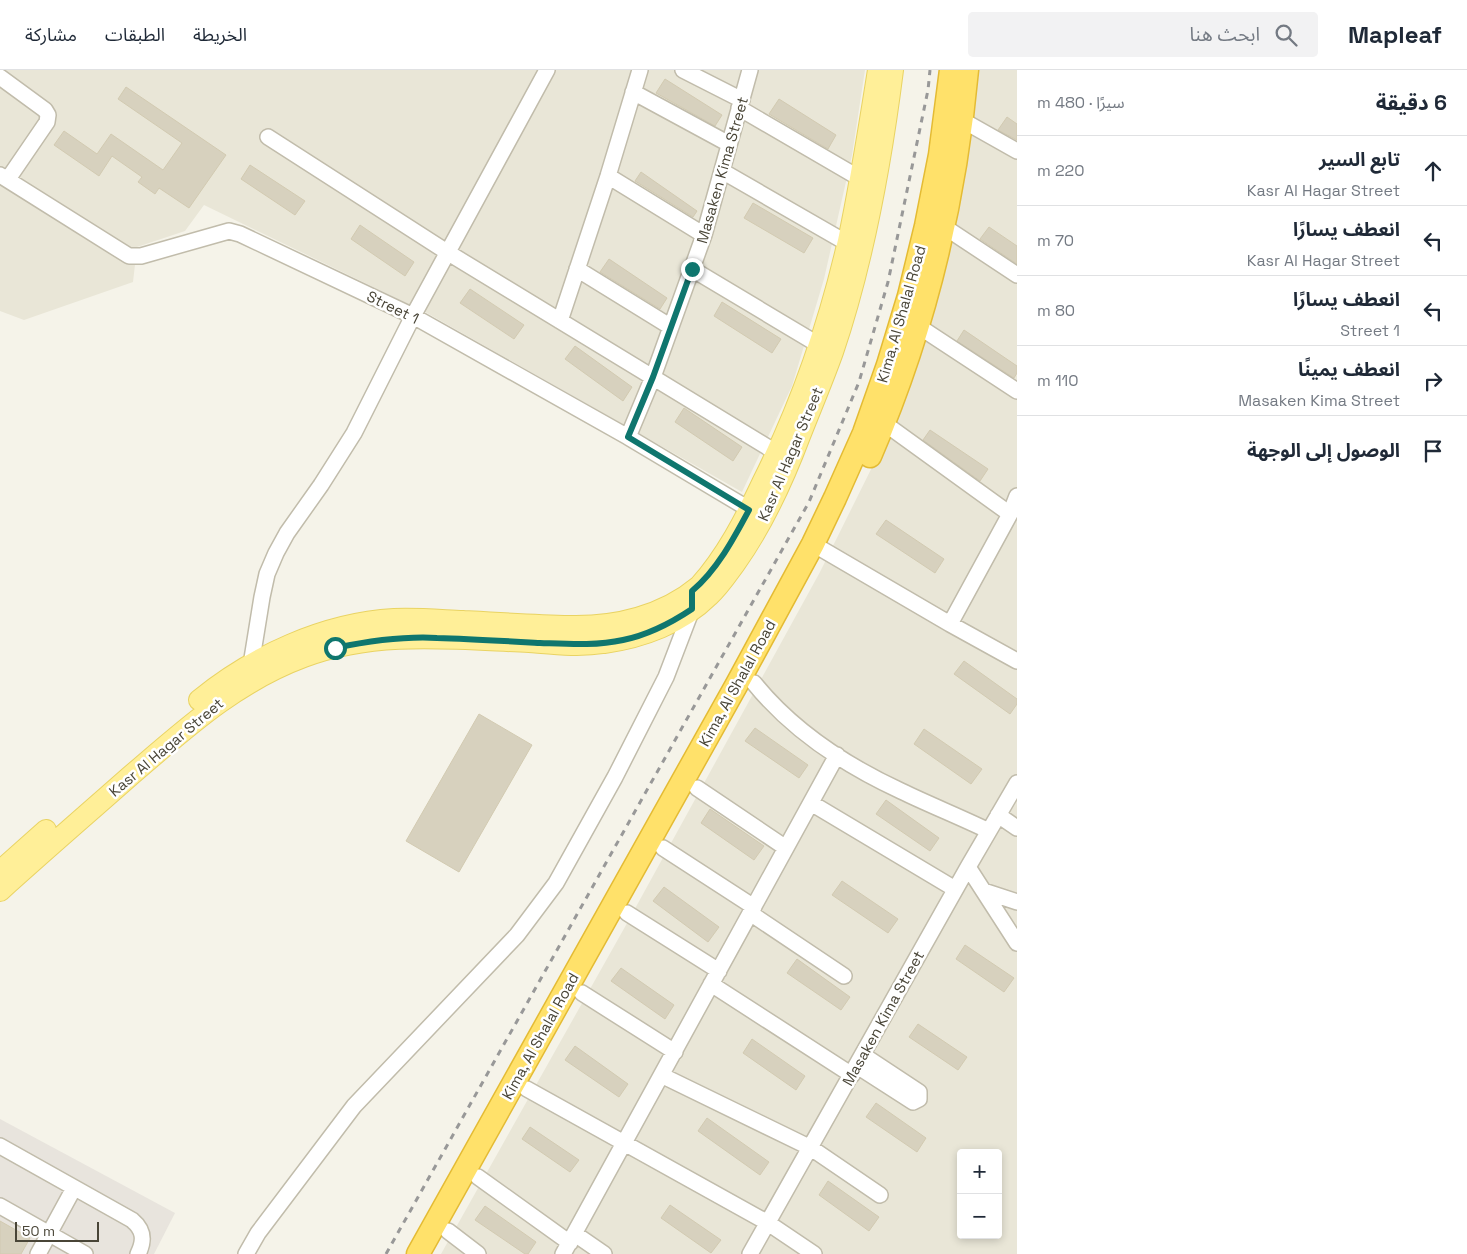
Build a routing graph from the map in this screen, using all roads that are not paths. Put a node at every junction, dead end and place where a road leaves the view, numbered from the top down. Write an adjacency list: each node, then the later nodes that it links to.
1 (547, 70): 23 (street)
2 (640, 70): 10 (street)
3 (683, 70): 11 (street)
4 (750, 70): 11 (street, Masaken Kima Street)
5 (878, 70): 19 (main road, Kasr Al Hagar Street)
6 (893, 70): 39 (main road, Kasr Al Hagar Street)
7 (951, 70): 40 (highway, Kima, Al Shalal Road)
8 (966, 70): 12 (highway, Kima, Al Shalal Road)
9 (0, 77): 18 (street)
10 (633, 92): 14 (street); 17 (street)
11 (740, 104): 14 (street, Masaken Kima Street); 19 (street)
12 (962, 120): 15 (street); 20 (highway, Kima, Al Shalal Road)
13 (268, 137): 23 (street)
14 (730, 144): 16 (street, Masaken Kima Street)
15 (1017, 151)
16 (722, 171): 21 (street, Masaken Kima Street); 22 (street)
17 (608, 176): 21 (street); 25 (street)
18 (4, 177): 27 (street, Street 1)
19 (861, 179): 22 (main road, Kasr Al Hagar Street)
20 (943, 226): 26 (street); 29 (highway, Kima, Al Shalal Road)
21 (704, 236): 24 (street, Masaken Kima Street)
22 (847, 243): 31 (main road, Kasr Al Hagar Street)
23 (447, 252): 27 (street); 28 (street)
24 (692, 269): 30 (street, Masaken Kima Street); 31 (street)
25 (577, 270): 28 (street); 30 (street)
26 (1017, 275)
27 (413, 316): 35 (street, Street 1); 44 (street)
28 (560, 321): 32 (street)
29 (918, 326): 33 (street); 34 (highway, Kima, Al Shalal Road)
30 (671, 327): 32 (street, Masaken Kima Street)
31 (819, 345): 36 (main road, Kasr Al Hagar Street)
32 (653, 377): 35 (street, Masaken Kima Street); 36 (street)
33 (1017, 391)
34 (884, 423): 38 (street); 40 (highway, Kima, Al Shalal Road)
35 (628, 437): 39 (street, Street 1)
36 (777, 453): 39 (main road, Kasr Al Hagar Street)
37 (1017, 498): 38 (street)
38 (1010, 514): 42 (street)
39 (757, 515): 41 (main road, Kasr Al Hagar Street)
40 (820, 548): 42 (street); 45 (highway, Kima, Al Shalal Road); 71 (highway, Kima, Al Shalal Road)
41 (692, 600): 44 (main road, Kasr Al Hagar Street); 86 (street)
42 (950, 624): 43 (street)
43 (1017, 661)
44 (250, 673): 53 (main road, Kasr Al Hagar Street)
45 (754, 683): 46 (street); 48 (highway, Kima, Al Shalal Road)
46 (837, 756): 49 (street); 52 (street)
47 (1017, 783): 50 (street, Masaken Kima Street)
48 (697, 788): 54 (highway, Kima, Al Shalal Road); 55 (street)
49 (811, 803): 55 (street); 58 (street)
50 (998, 815): 51 (street); 52 (street, Masaken Kima Street)
51 (1017, 828)
52 (989, 831): 56 (street, Masaken Kima Street)
53 (53, 833): 57 (main road, Kasr Al Hagar Street); 59 (main road, Kasr Al Hagar Street)
54 (663, 848): 62 (street); 63 (highway, Kima, Al Shalal Road)
55 (786, 848): 62 (street)
56 (968, 867): 58 (street, Masaken Kima Street); 60 (street)
57 (0, 871)
58 (955, 889): 69 (street, Masaken Kima Street)
59 (0, 891)
60 (984, 892): 61 (street); 64 (street)
61 (1017, 902)
62 (752, 910): 65 (street); 66 (street)
63 (627, 913): 66 (street); 67 (highway, Kima, Al Shalal Road)
64 (1017, 943)
65 (844, 976)
66 (715, 978): 68 (street); 69 (street)
67 (582, 993): 68 (street); 71 (highway, Kima, Al Shalal Road)
68 (675, 1052): 70 (street)
69 (857, 1065): 74 (street, Masaken Kima Street)
70 (662, 1076): 72 (street); 74 (street)
71 (528, 1079): 72 (street); 75 (highway, Kima, Al Shalal Road); 87 (highway, Kima, Al Shalal Road)
72 (624, 1143): 79 (street); 82 (street)
73 (0, 1146): 76 (street)
74 (810, 1148): 77 (street); 79 (street, Masaken Kima Street)
75 (478, 1177): 80 (highway, Kima, Al Shalal Road); 82 (street)
76 (74, 1188): 81 (street); 85 (street)
77 (880, 1195)
78 (0, 1206): 81 (street)
79 (768, 1222): 91 (street, Masaken Kima Street); 92 (street)
80 (448, 1231): 88 (highway, Kima, Al Shalal Road); 89 (street)
81 (49, 1233): 83 (street); 84 (street)
82 (569, 1244): 90 (street)
83 (38, 1254)
84 (86, 1254)
85 (138, 1254)
86 (246, 1254)
87 (418, 1254)
88 (436, 1254)
89 (478, 1254)
90 (604, 1254)
91 (750, 1254)
92 (814, 1254)

